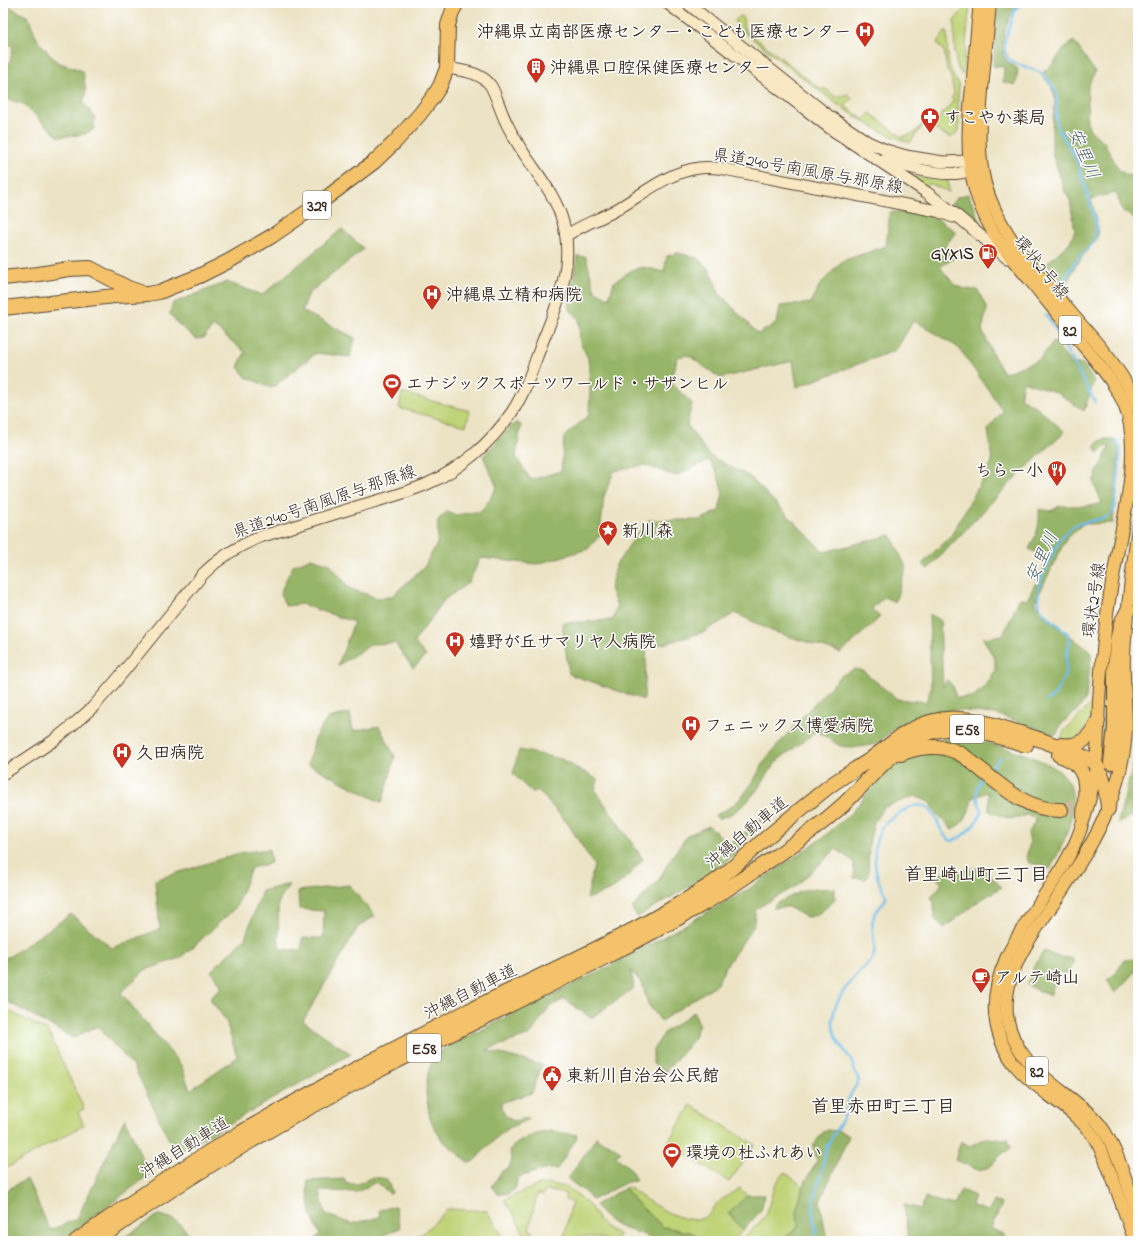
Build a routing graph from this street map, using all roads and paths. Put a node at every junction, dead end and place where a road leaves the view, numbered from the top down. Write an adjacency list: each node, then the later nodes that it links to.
1 (456, 3): 6 (highway, 329)
2 (668, 3): 7 (main road)
3 (687, 3): 8 (main road)
4 (980, 3): 8 (main road, 環状2号線 / 82)
5 (990, 3): 8 (main road, 環状2号線 / 82)
6 (447, 68): 12 (main road, 県道240号南風原与那原線); 15 (highway, 329)
7 (868, 153): 8 (main road); 9 (main road)
8 (974, 165): 13 (main road, 環状2号線 / 82); 17 (main road, 環状2号線 / 82)
9 (926, 192): 10 (main road); 11 (main road)
10 (916, 207): 11 (main road, 県道240号南風原与那原線); 12 (main road, 県道240号南風原与那原線)
11 (975, 230): 13 (main road)
12 (566, 236): 25 (main road, 県道240号南風原与那原線)
13 (1022, 271): 20 (main road, 環状2号線 / 82)
14 (3, 278): 15 (highway)
15 (148, 294): 16 (highway, 329)
16 (3, 308)
17 (1138, 408)
18 (1138, 528): 19 (main road, 環状2号線 / 82)
19 (1128, 610): 22 (highway); 26 (main road, 環状2号線 / 82)
20 (1098, 721): 21 (highway); 24 (main road, 環状2号線 / 82)
21 (1052, 744): 23 (highway); 24 (highway)
22 (1110, 763)
23 (877, 765): 27 (highway, E58); 28 (highway, E58); 30 (highway, 沖縄自動車道 / E58); 30 (highway, 沖縄自動車道 / E58)
24 (1096, 765): 26 (highway); 28 (main road, 環状2号線 / 82)
25 (3, 774)
26 (1108, 809): 29 (main road, 環状2号線 / 82)
27 (1061, 810)
28 (1084, 816): 33 (main road, 環状2号線 / 82)
29 (1138, 1215)
30 (109, 1225): 31 (highway, 沖縄自動車道 / E58); 32 (highway, 沖縄自動車道 / E58)
31 (76, 1241)
32 (96, 1241)
33 (1135, 1241)

